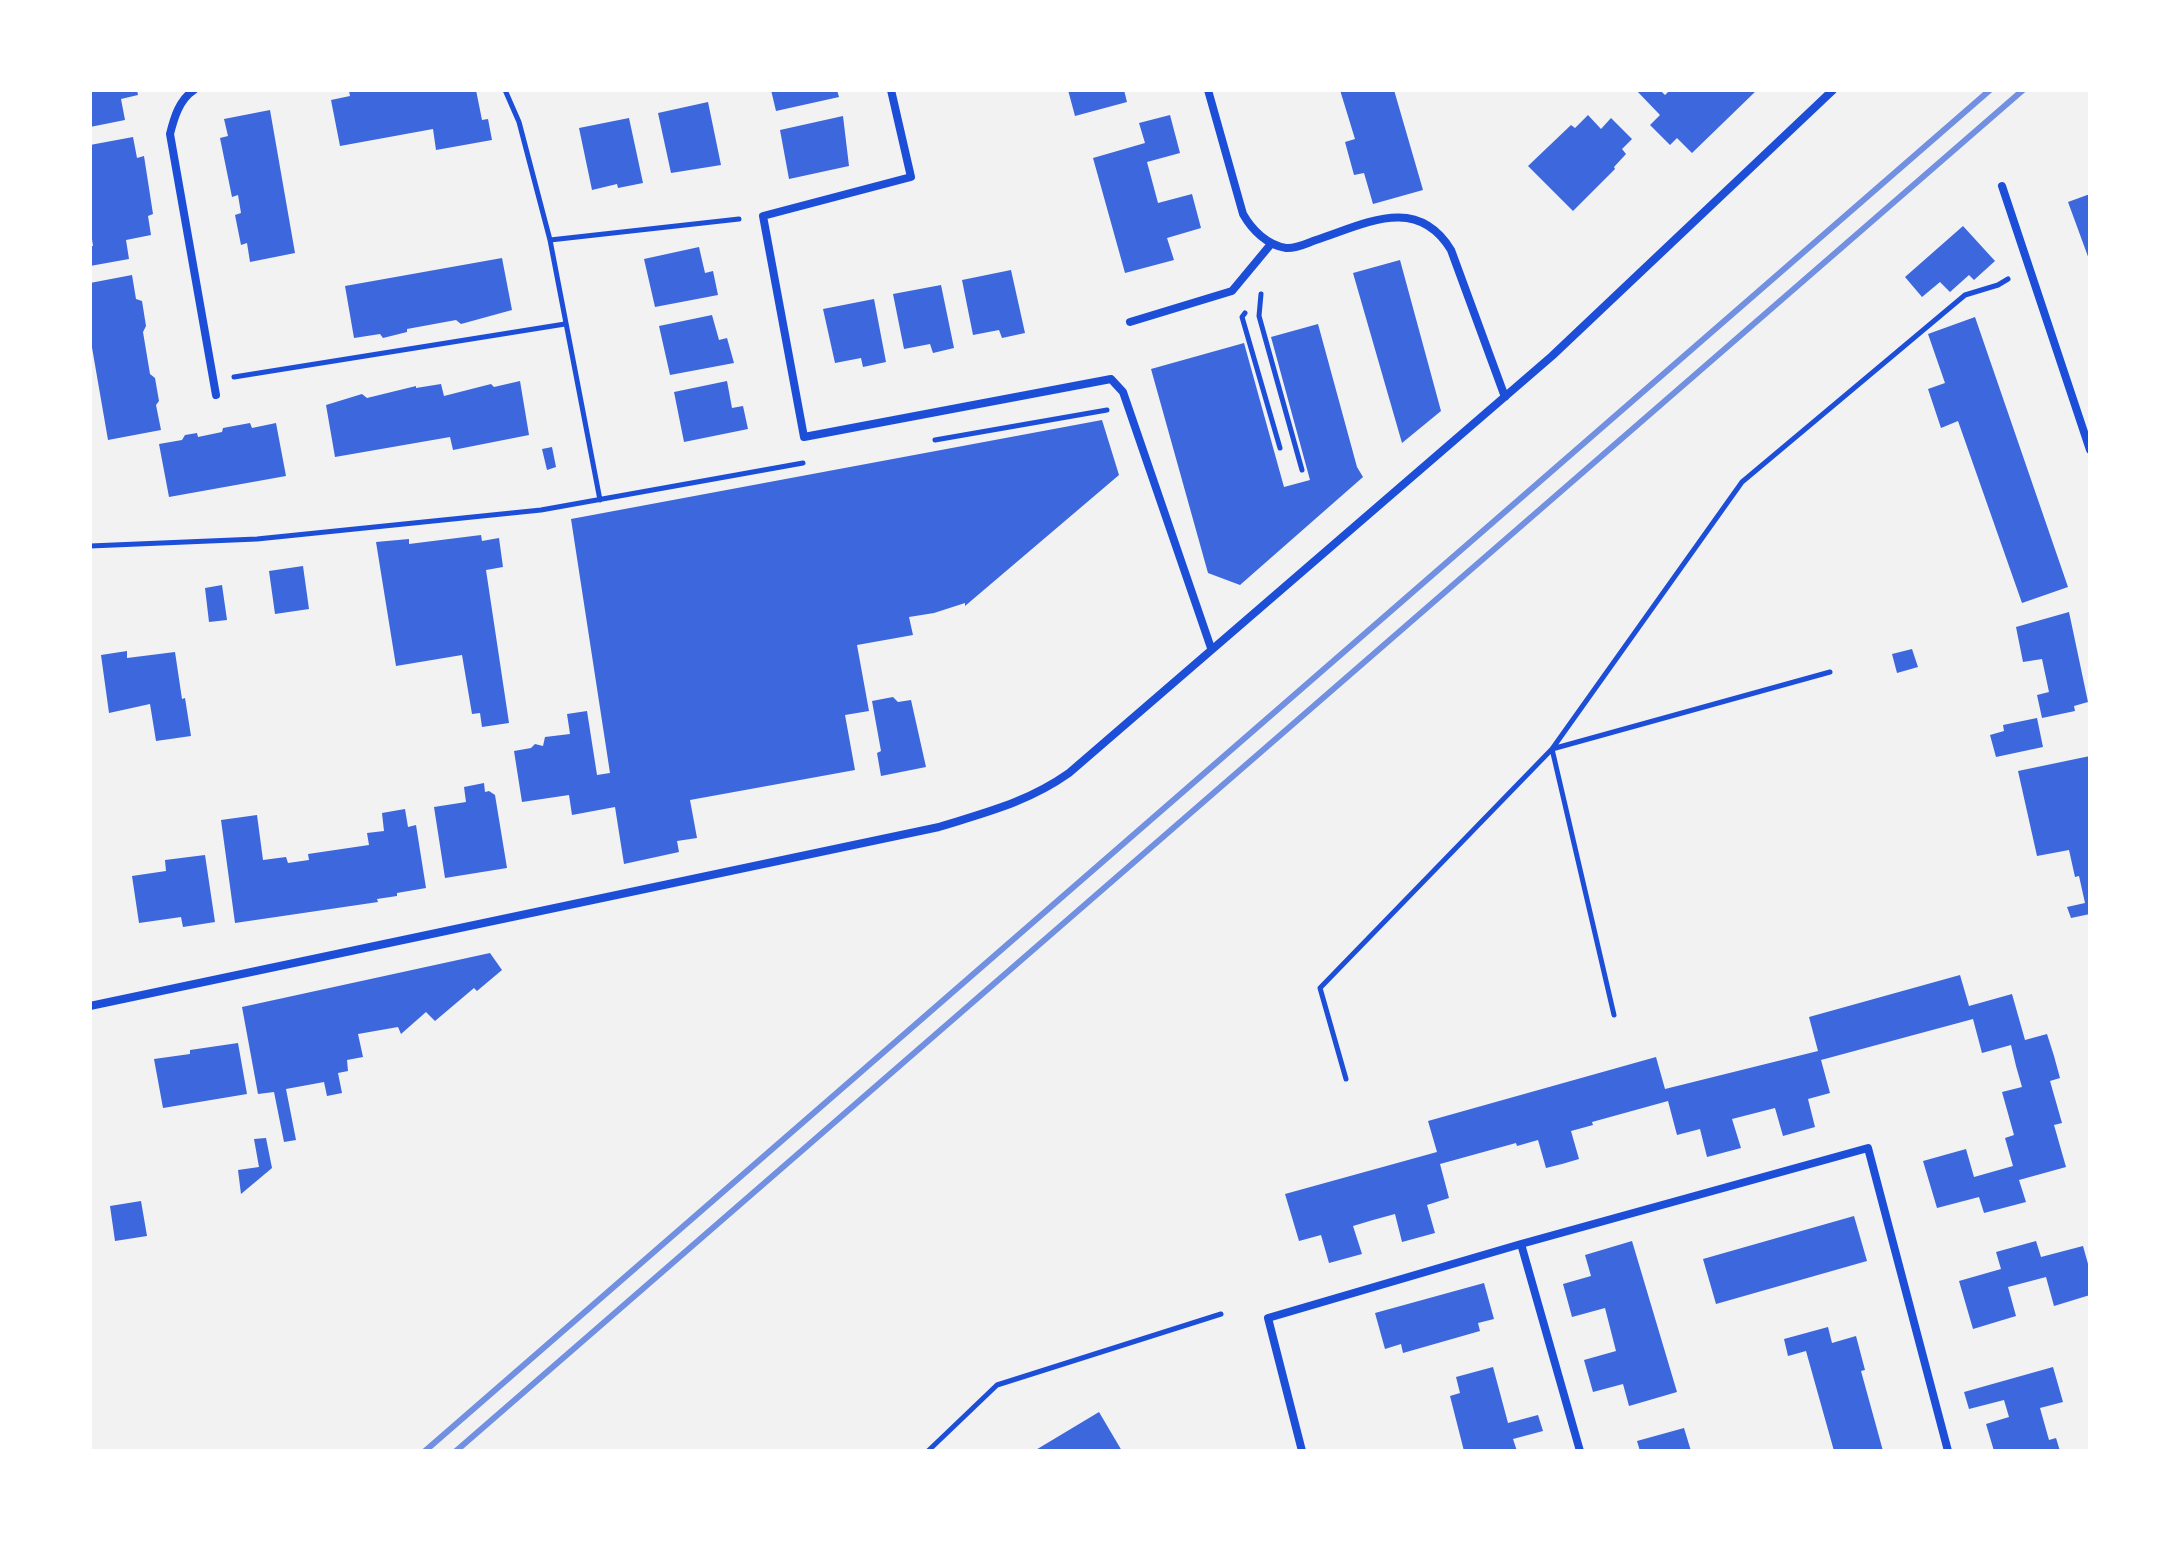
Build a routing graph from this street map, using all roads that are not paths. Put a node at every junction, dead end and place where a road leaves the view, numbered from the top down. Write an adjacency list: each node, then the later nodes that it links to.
1 (194, 90): 8 (street)
2 (891, 90): 11 (street)
3 (1208, 90): 6 (street)
4 (1833, 90): 9 (street)
5 (2002, 186): 10 (street)
6 (1271, 244): 7 (street); 9 (street)
7 (1130, 322)
8 (216, 395)
9 (1505, 397): 11 (street)
10 (2090, 450)
11 (1211, 648): 12 (street)
12 (90, 1006)
13 (1521, 1244): 14 (street); 15 (street); 16 (street)
14 (1302, 1451)
15 (1580, 1451)
16 (1948, 1451)

